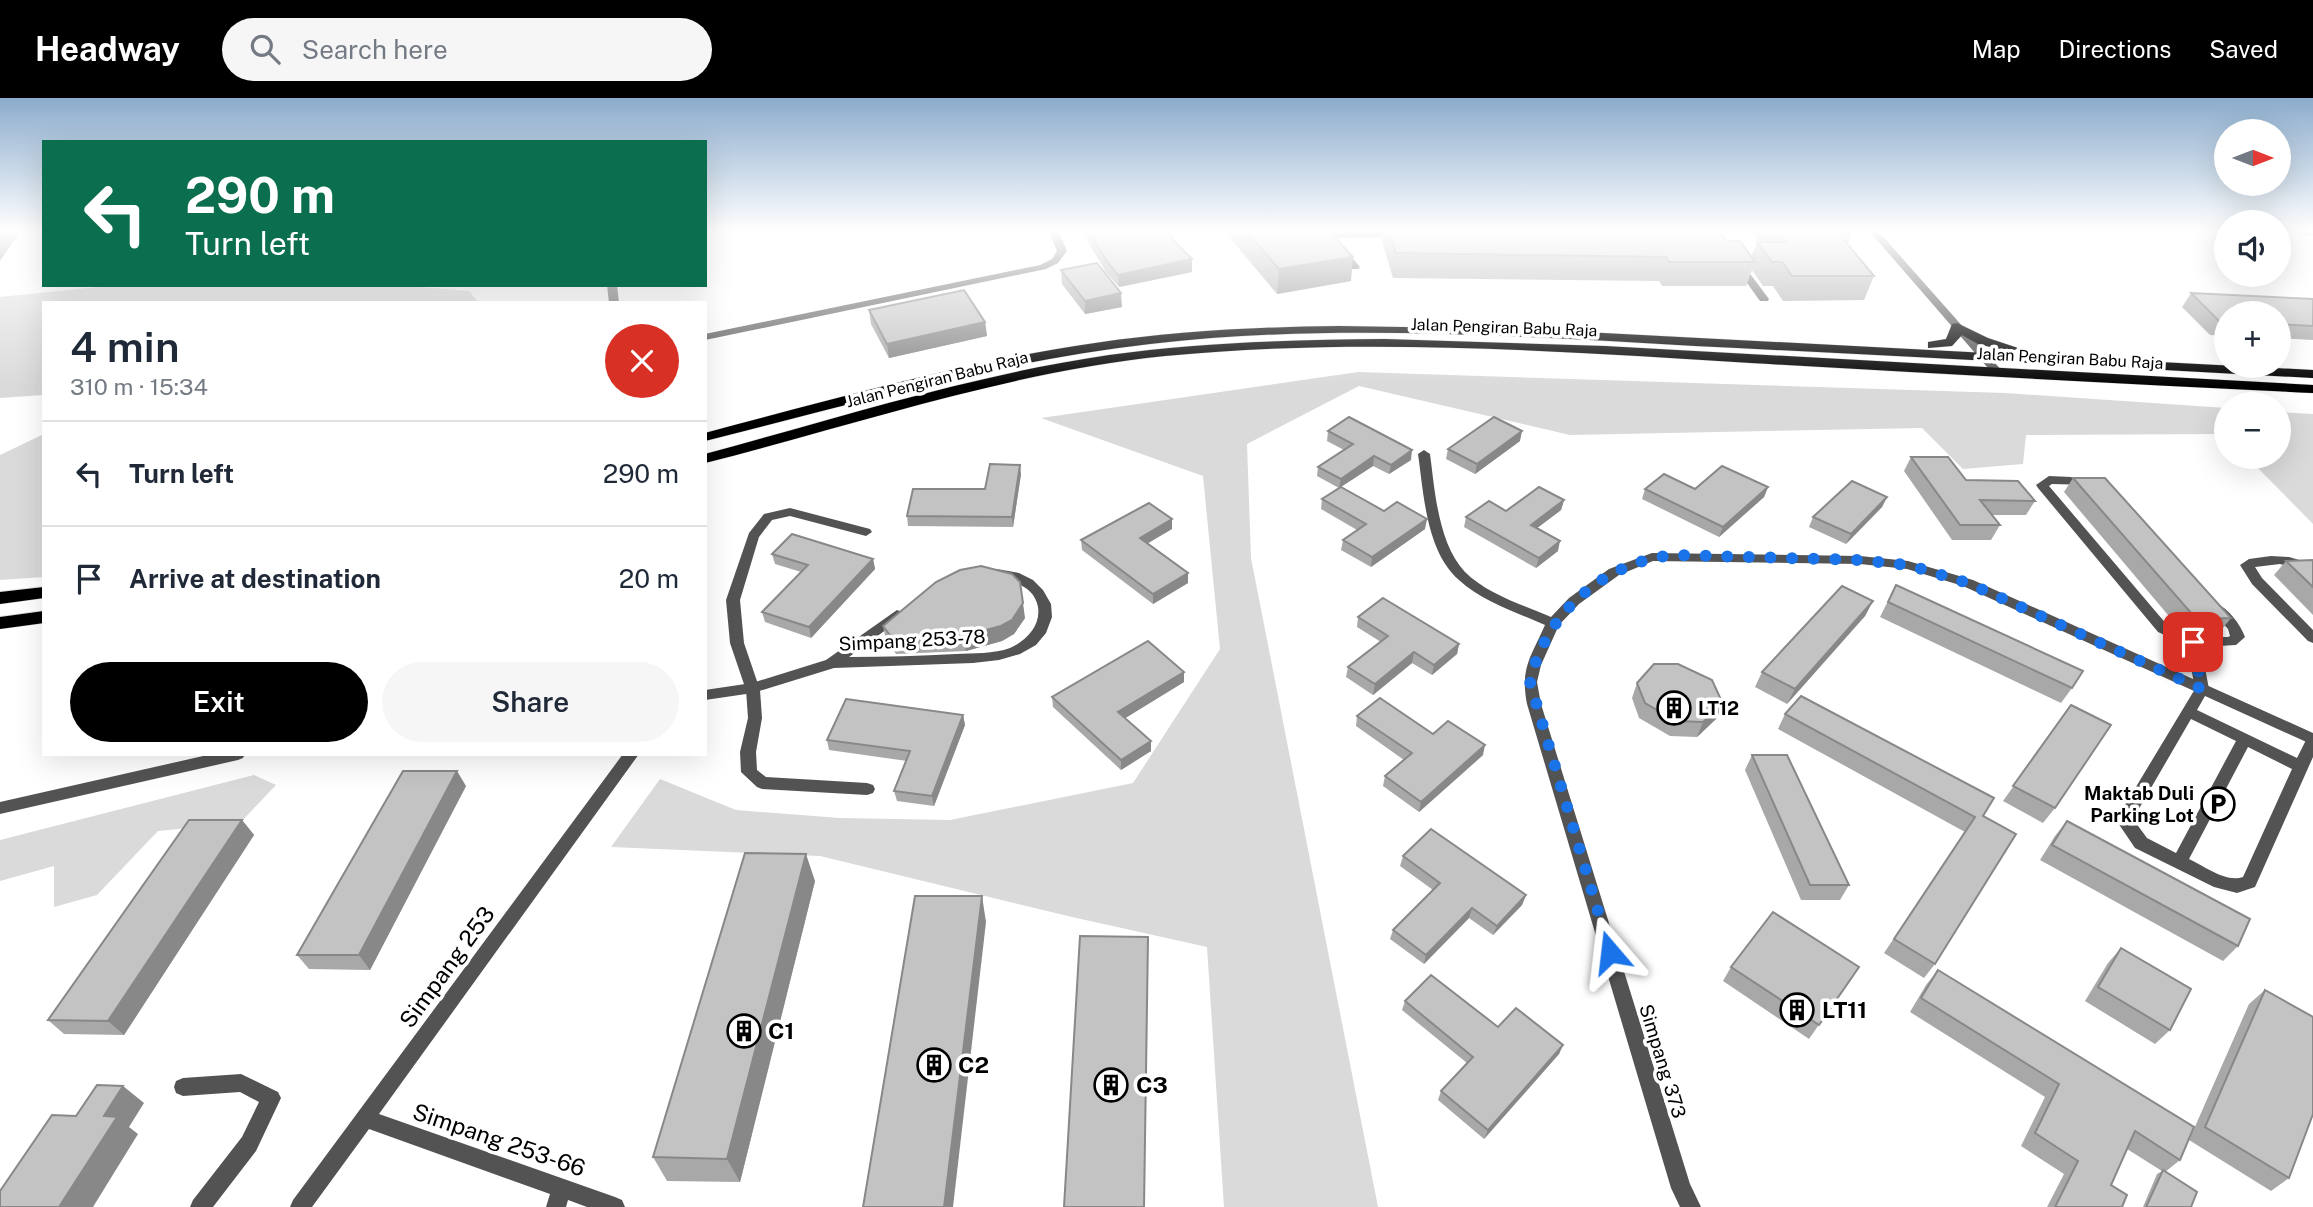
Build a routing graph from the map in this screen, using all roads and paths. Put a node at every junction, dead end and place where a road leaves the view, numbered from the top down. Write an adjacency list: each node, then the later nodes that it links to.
1 (963, 284): 6 (street)
2 (1753, 284): 4 (street)
3 (1919, 284): 5 (street)
4 (1764, 299)
5 (1957, 327): 7 (main road); 8 (street); 9 (main road)
6 (707, 337)
7 (1786, 344): 8 (main road, Jalan Pengiran Babu Raja); 13 (main road, Jalan Pengiran Babu Raja)
8 (1982, 355): 9 (main road, Jalan Pengiran Babu Raja); 10 (street)
9 (2167, 365): 11 (main road, Jalan Pengiran Babu Raja)
10 (1999, 374): 12 (main road, Jalan Pengiran Babu Raja); 15 (main road, Jalan Pengiran Babu Raja)
11 (2313, 374)
12 (2313, 389)
13 (707, 435)
14 (1424, 454): 25 (street)
15 (707, 458)
16 (2101, 486): 28 (street)
17 (866, 532): 31 (street)
18 (2313, 569): 27 (street)
19 (982, 573): 29 (street, Simpang 253-78)
20 (42, 592): 22 (main road)
21 (2206, 597): 28 (street)
22 (0, 598)
23 (912, 604): 29 (street, Simpang 253-78)
24 (42, 617): 26 (main road)
25 (1553, 623): 30 (street, Simpang 373); 48 (street, Simpang 373)
26 (0, 624)
27 (2313, 638)
28 (2193, 642): 30 (street)
29 (830, 664): 31 (street, Simpang 253-78)
30 (2202, 689): 33 (street); 35 (street, Simpang 373)
31 (753, 690): 32 (street, Simpang 253-78); 39 (street)
32 (707, 695)
33 (2189, 712): 34 (street); 41 (street)
34 (2244, 740): 38 (street); 41 (street)
35 (2313, 740): 38 (street)
36 (229, 756): 40 (street)
37 (631, 756): 43 (street, Simpang 253)
38 (2301, 767): 41 (street)
39 (867, 789)
40 (0, 808)
41 (2179, 862)
42 (183, 1087): 45 (street)
43 (366, 1119): 44 (street, Simpang 253-66); 46 (street, Simpang 253)
44 (559, 1198): 47 (street, Simpang 253-66)
45 (200, 1207)
46 (300, 1207)
47 (615, 1207)
48 (1691, 1207)

